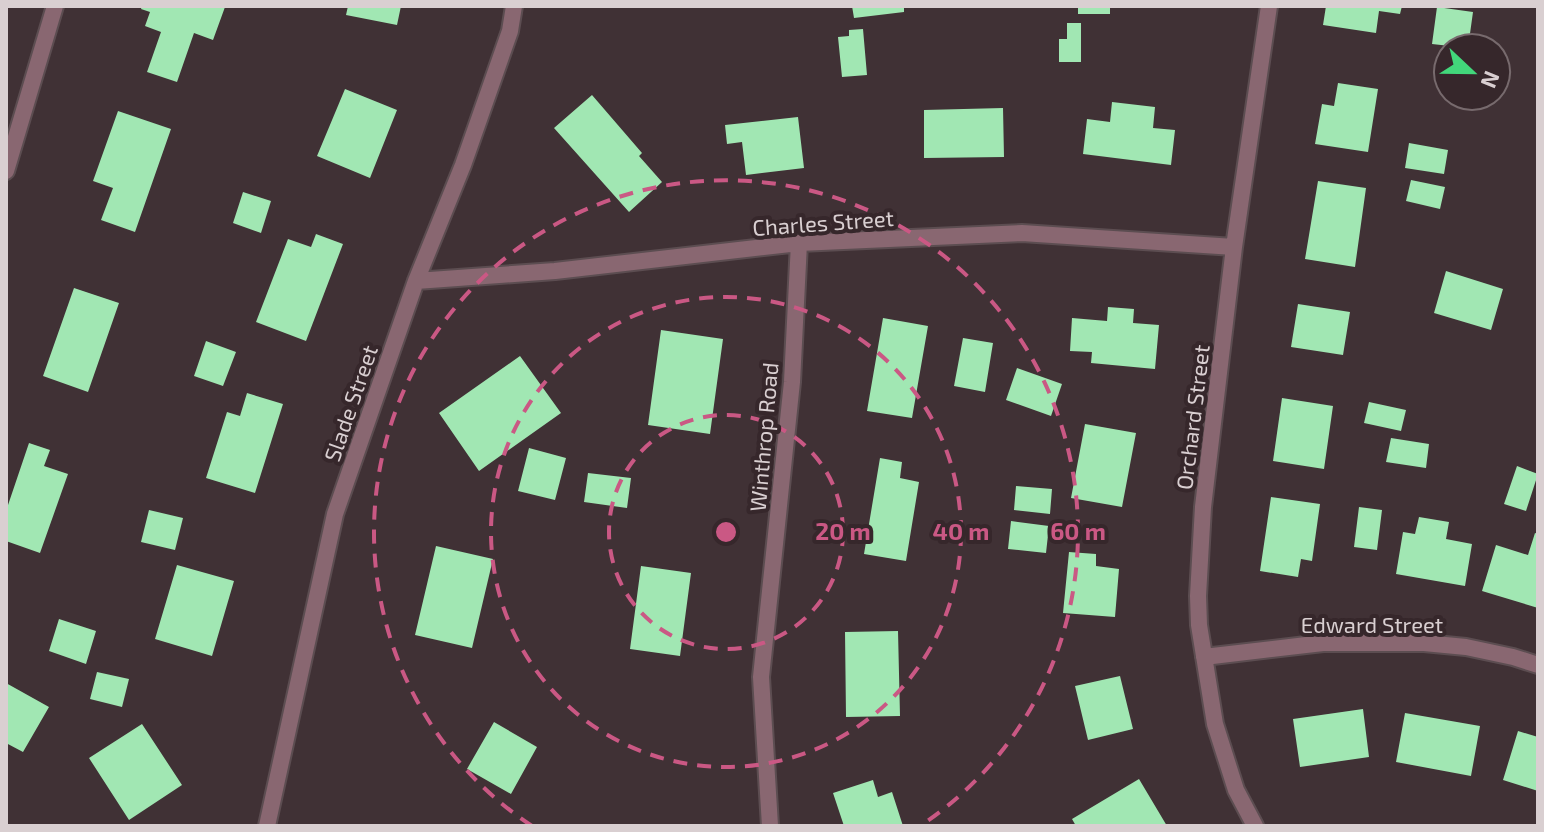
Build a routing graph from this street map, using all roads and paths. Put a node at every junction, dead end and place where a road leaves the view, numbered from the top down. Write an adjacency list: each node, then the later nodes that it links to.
1 (55, 6): 4 (street)
2 (514, 6): 7 (street, Slade Street)
3 (1269, 6): 6 (street, Orchard Street)
4 (6, 171)
5 (799, 243): 6 (street, Charles Street); 7 (street, Charles Street); 11 (street, Winthrop Road)
6 (1234, 247): 8 (street, Orchard Street)
7 (416, 281): 10 (street, Slade Street)
8 (1204, 657): 9 (street, Edward Street); 12 (street, Orchard Street)
9 (1538, 665)
10 (267, 826)
11 (770, 826)
12 (1255, 826)

